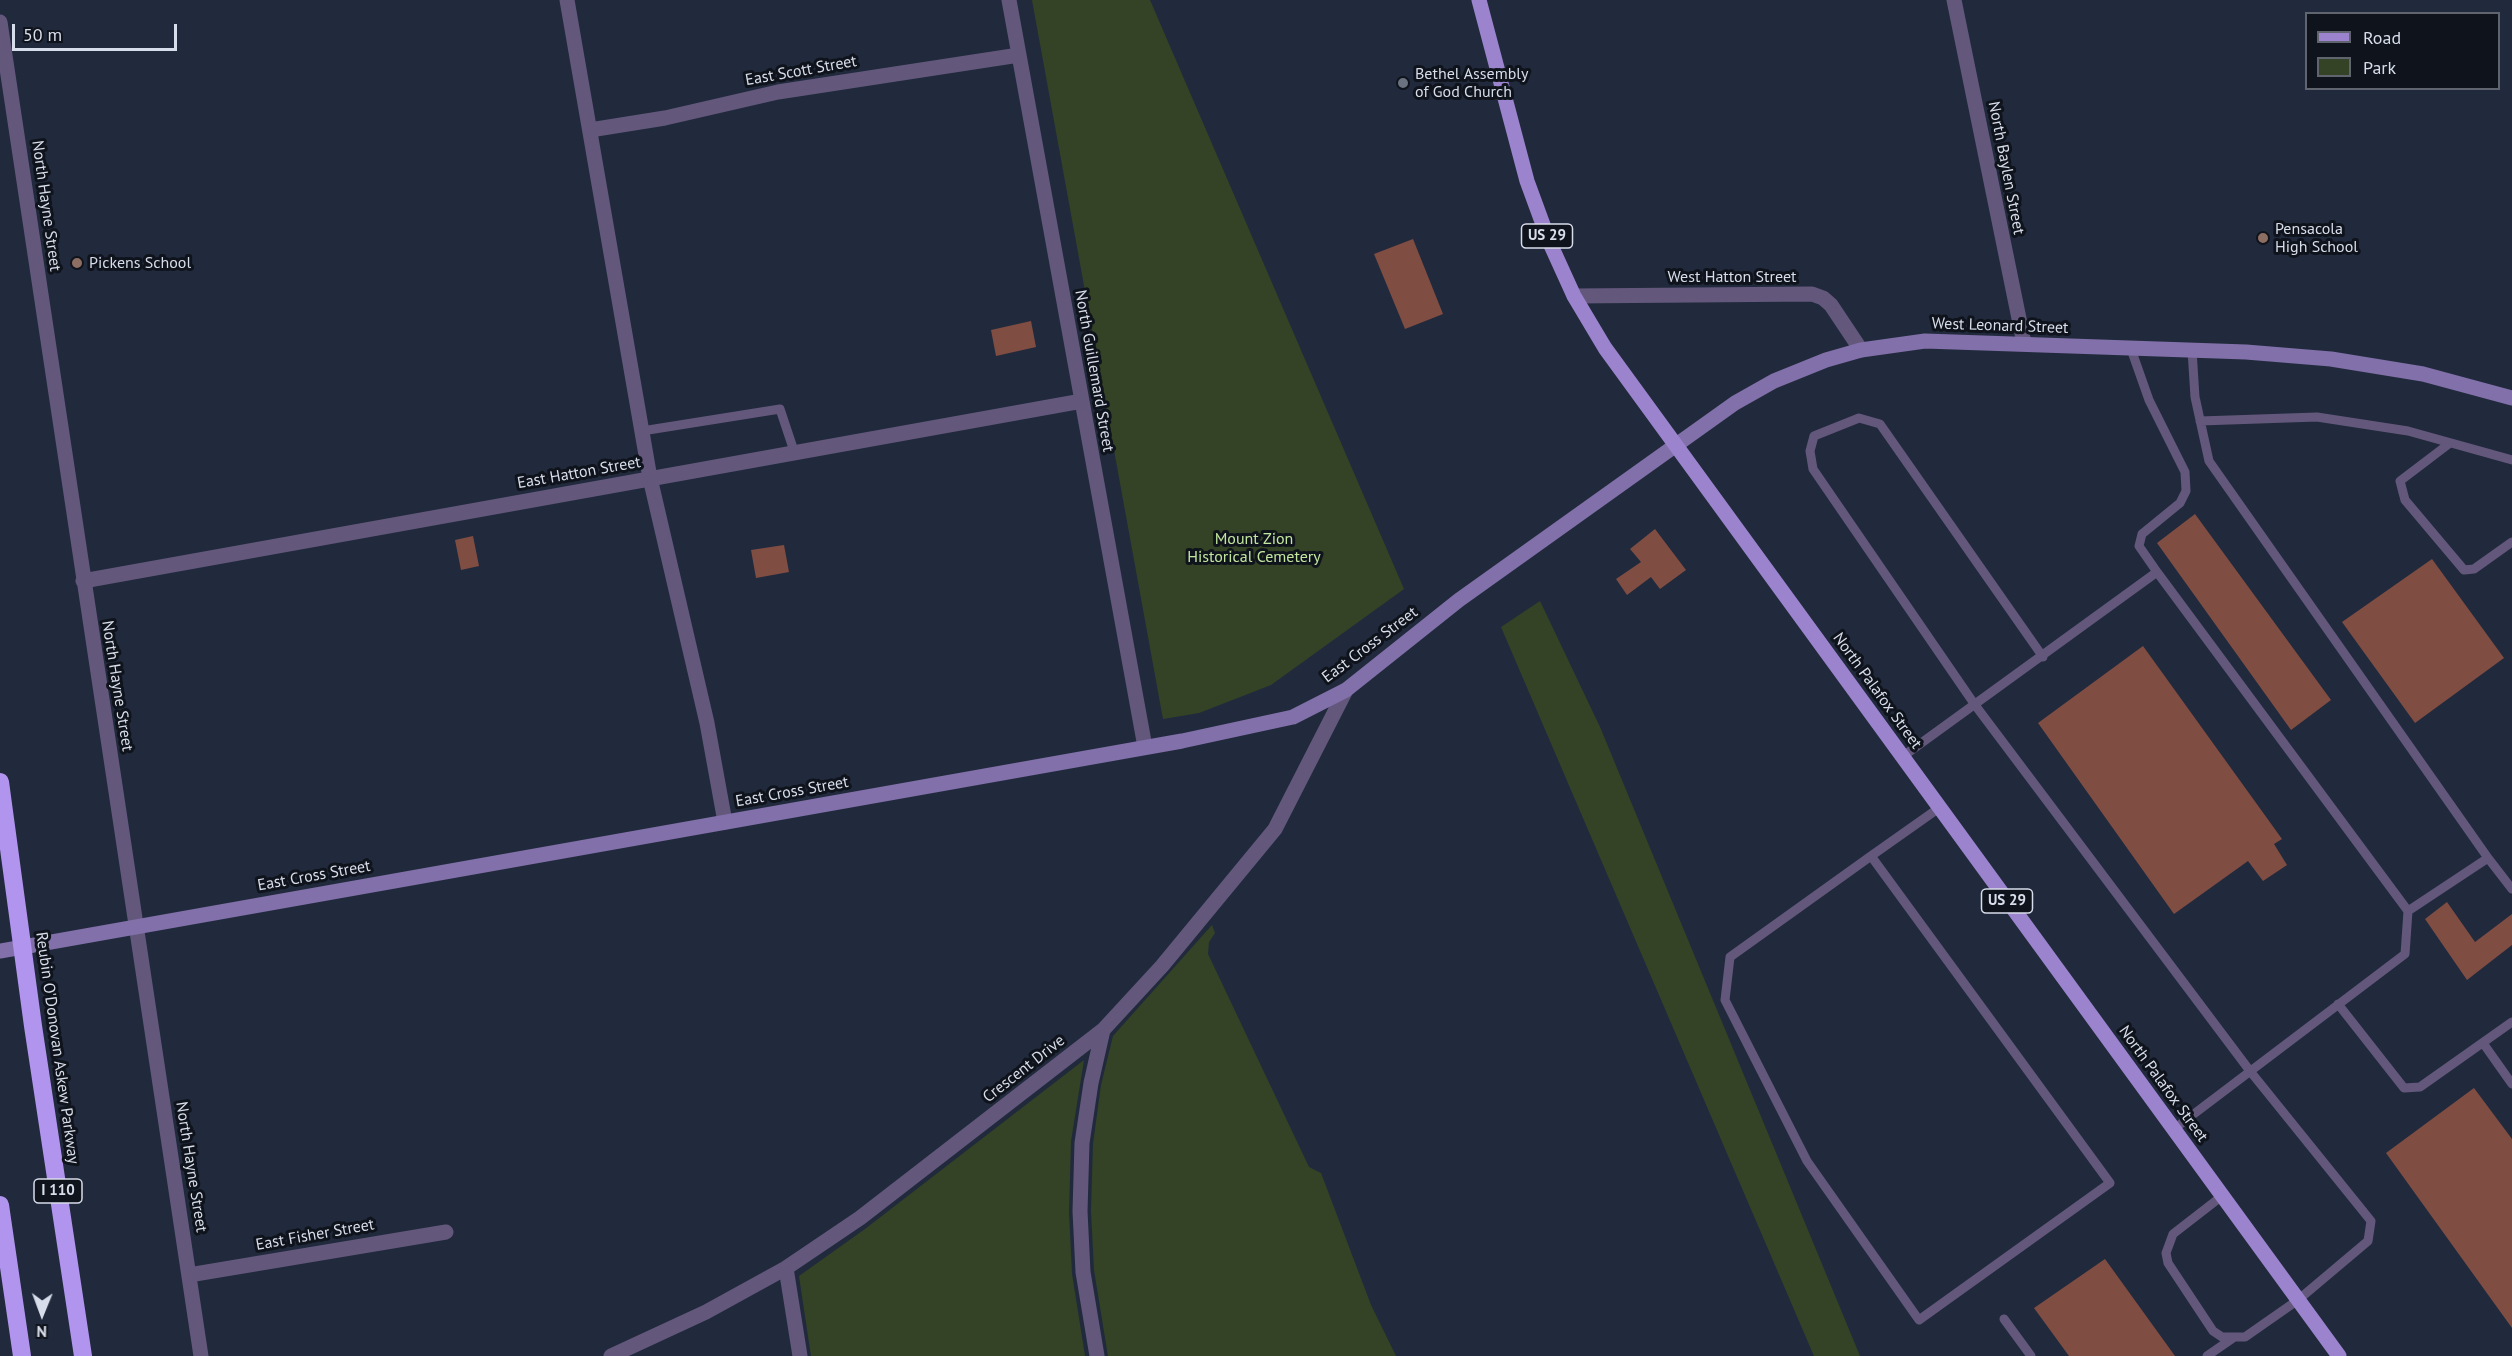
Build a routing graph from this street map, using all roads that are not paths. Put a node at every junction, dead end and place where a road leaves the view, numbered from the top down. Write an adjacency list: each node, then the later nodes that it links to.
1 (567, 0): 7 (street)
2 (1009, 0): 6 (street, North Guillemard Street)
3 (1479, 0): 8 (main road, North Palafox Street / US 29)
4 (1954, 0): 9 (street, North Baylen Street)
5 (0, 22): 25 (street, North Hayne Street)
6 (1019, 55): 7 (street, East Scott Street); 14 (street, North Guillemard Street)
7 (590, 130): 16 (street)
8 (1574, 296): 12 (street, West Hatton Street); 18 (main road, North Palafox Street / US 29)
9 (2024, 344): 10 (street, West Leonard Street); 12 (street, West Leonard Street)
10 (2131, 349): 11 (street, West Leonard Street); 24 (lane)
11 (2192, 350): 13 (street, West Leonard Street); 15 (lane)
12 (1861, 351): 18 (street, West Leonard Street)
13 (2512, 398)
14 (1082, 401): 19 (street, East Hatton Street); 29 (street, North Guillemard Street)
15 (2200, 421): 17 (lane); 35 (lane)
16 (642, 431): 19 (lane); 21 (street)
17 (2450, 443): 20 (lane); 22 (lane)
18 (1675, 445): 23 (street, West Leonard Street); 30 (main road, North Palafox Street / US 29)
19 (794, 451): 21 (street, East Hatton Street)
20 (2512, 460)
21 (651, 478): 25 (street, East Hatton Street); 33 (street)
22 (2512, 542)
23 (1539, 543): 27 (street, East Cross Street)
24 (2157, 572): 26 (lane); 37 (lane)
25 (83, 581): 38 (street, North Hayne Street)
26 (2043, 657): 28 (lane); 28 (lane)
27 (1346, 690): 29 (street, East Cross Street); 42 (street, Crescent Drive)
28 (1975, 705): 30 (lane); 44 (lane)
29 (1145, 747): 33 (street, East Cross Street)
30 (1902, 757): 32 (main road, North Palafox Street / US 29)
31 (0, 782): 56 (highway, Reubin O'Donovan Askew Parkway / I 110)
32 (1940, 808): 34 (lane); 46 (main road, North Palafox Street / US 29)
33 (725, 822): 38 (street, East Cross Street)
34 (1871, 856): 34 (lane)
35 (2488, 858): 36 (lane); 37 (lane)
36 (2511, 886)
37 (2408, 911): 40 (lane)
38 (135, 926): 39 (street, East Cross Street); 51 (street, North Hayne Street)
39 (0, 951)
40 (2338, 1004): 43 (lane); 44 (lane)
41 (2512, 1022): 43 (lane)
42 (1103, 1030): 50 (street, Crescent Drive); 60 (street)
43 (2483, 1043): 45 (lane)
44 (2250, 1071): 46 (lane); 52 (lane)
45 (2512, 1084)
46 (2174, 1129): 47 (main road, North Palafox Street / US 29)
47 (2222, 1196): 52 (main road, North Palafox Street / US 29); 54 (lane)
48 (0, 1205): 55 (highway)
49 (446, 1232): 51 (street, East Fisher Street)
50 (786, 1268): 58 (street, Crescent Drive); 59 (street)
51 (189, 1275): 57 (street, North Hayne Street)
52 (2298, 1300): 54 (lane); 63 (main road, North Palafox Street / US 29)
53 (2004, 1319): 61 (lane)
54 (2233, 1338): 62 (lane)
55 (21, 1356)
56 (83, 1356)
57 (201, 1356)
58 (611, 1356)
59 (800, 1356)
60 (1097, 1356)
61 (2031, 1356)
62 (2207, 1356)
63 (2339, 1356)

